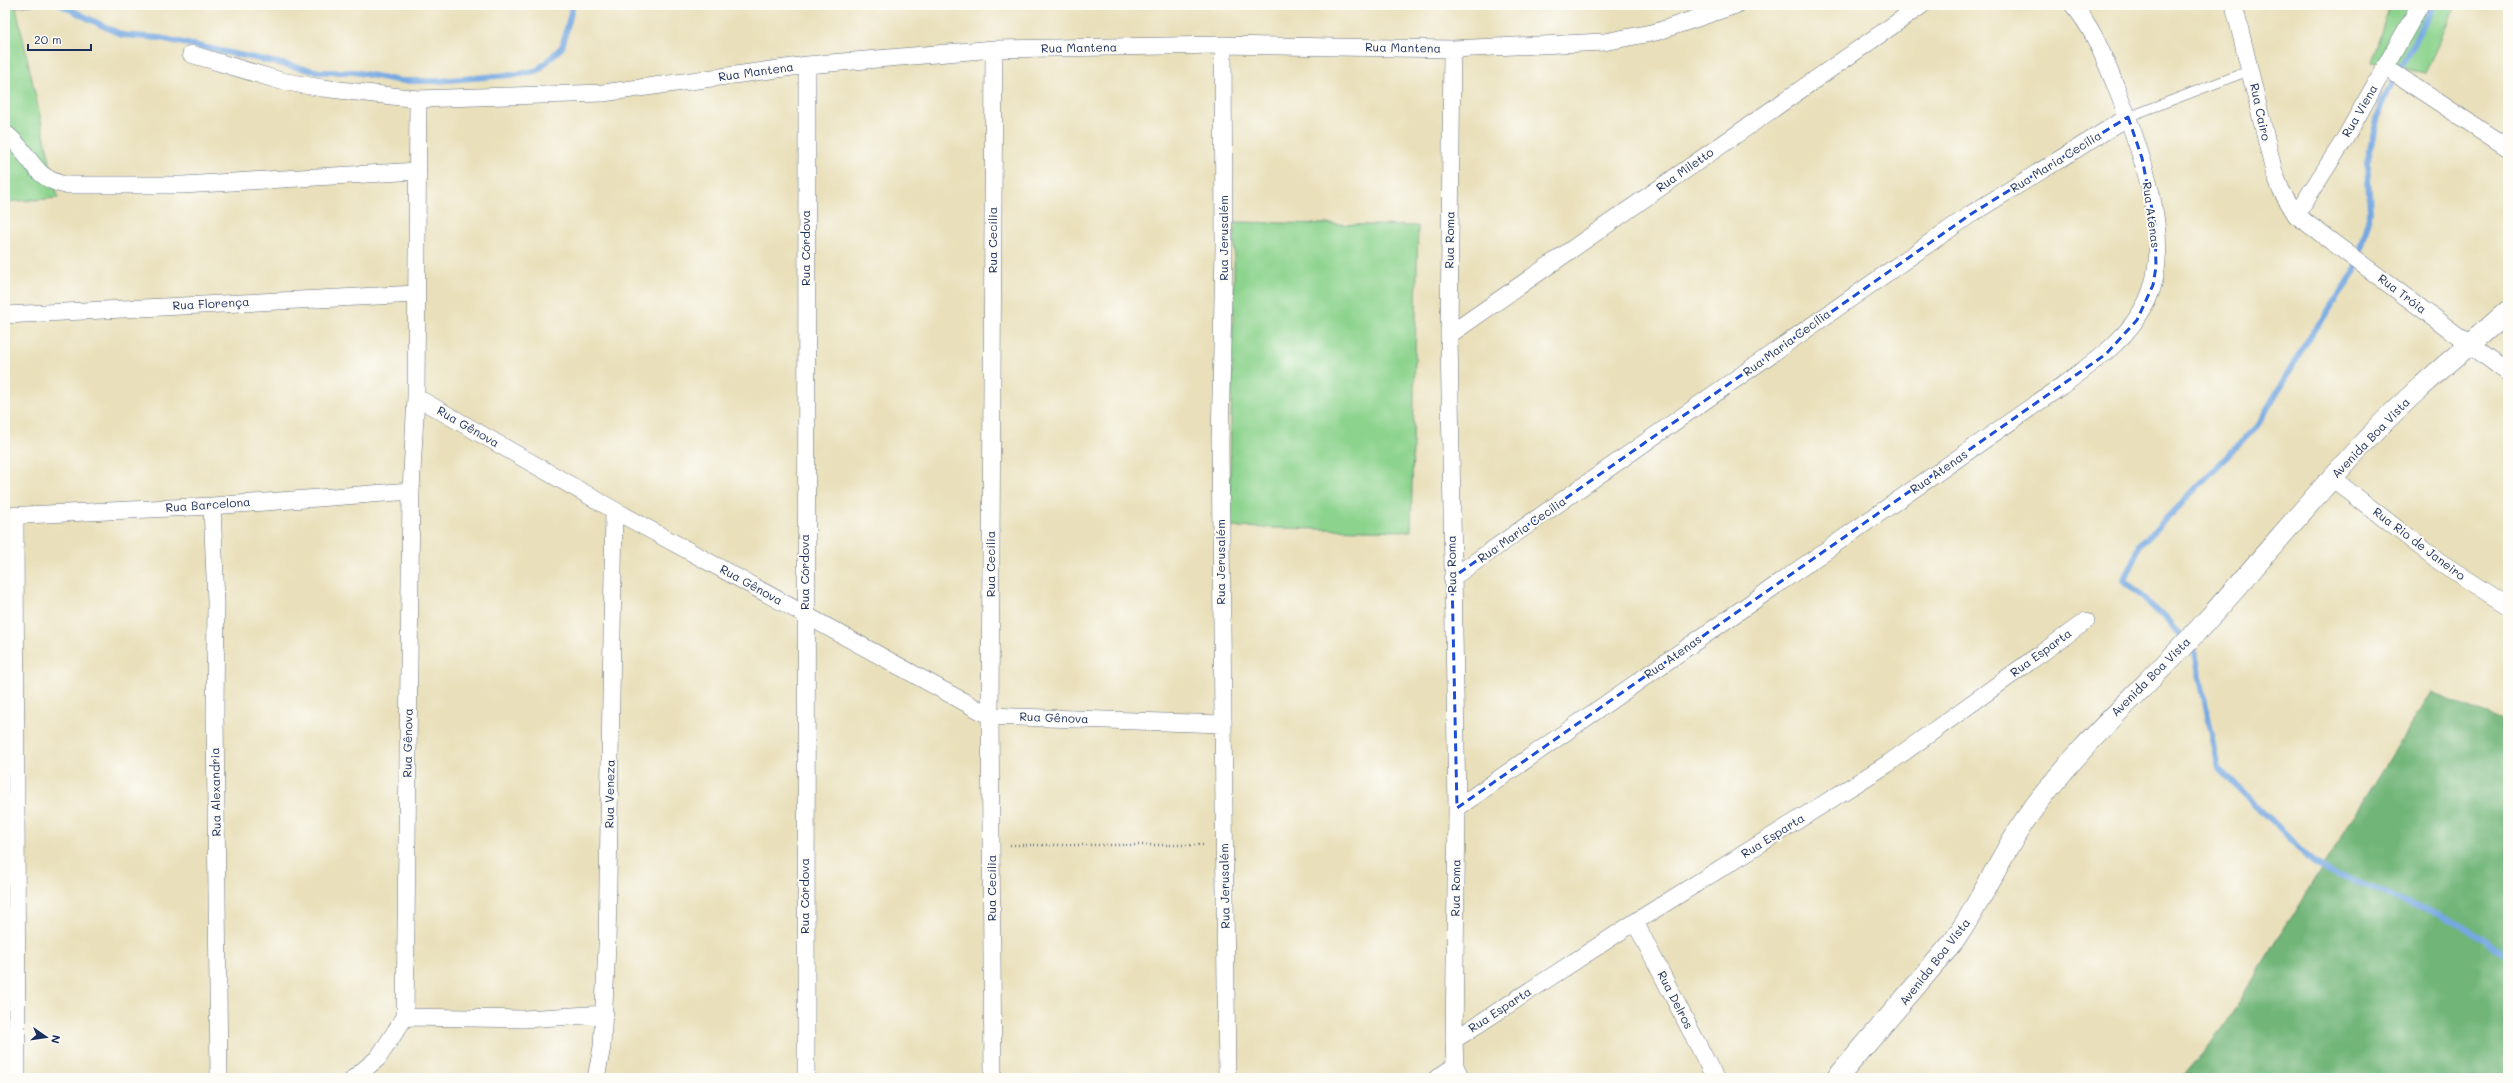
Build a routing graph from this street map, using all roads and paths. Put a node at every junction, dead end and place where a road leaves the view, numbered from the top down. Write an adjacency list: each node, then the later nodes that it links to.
1 (1736, 5): 8 (street, Rua Mantena)
2 (1922, 5): 22 (street, Rua Miletto)
3 (2073, 5): 14 (street, Rua Atenas)
4 (2234, 5): 12 (street, Rua Cairo)
5 (2420, 5): 11 (street, Rua Viena)
6 (1223, 45): 7 (street, Rua Mantena); 8 (street, Rua Mantena); 36 (street, Rua Jerusalém)
7 (994, 49): 10 (street, Rua Mantena); 35 (street, Rua Cecília)
8 (1452, 49): 22 (street, Rua Roma)
9 (191, 54): 13 (street, Rua Mantena)
10 (807, 65): 13 (street, Rua Mantena); 33 (street, Rua Córdova)
11 (2385, 67): 16 (street); 18 (street, Rua Viena)
12 (2251, 70): 14 (lane); 18 (street, Rua Cairo)
13 (418, 99): 17 (street, Rua Gênova)
14 (2128, 117): 31 (street, Rua Maria Cecília); 37 (street, Rua Atenas)
15 (5, 134): 17 (street)
16 (2508, 148)
17 (418, 171): 19 (street, Rua Gênova)
18 (2296, 215): 23 (street, Rua Tróia)
19 (417, 294): 21 (street, Rua Florença); 25 (street, Rua Gênova)
20 (2508, 310): 23 (street, Avenida Boa Vista)
21 (5, 315)
22 (1449, 335): 31 (street, Rua Roma)
23 (2469, 345): 24 (street, Rua Tróia); 26 (street, Avenida Boa Vista)
24 (2508, 373)
25 (416, 397): 27 (street, Rua Gênova); 29 (street, Rua Gênova)
26 (2332, 478): 32 (street, Rua Rio de Janeiro); 54 (street, Avenida Boa Vista)
27 (411, 490): 28 (street, Rua Barcelona); 42 (street, Rua Gênova)
28 (212, 506): 30 (street, Rua Barcelona); 46 (street, Rua Alexandria)
29 (614, 510): 33 (street, Rua Gênova); 41 (street, Rua Veneza)
30 (10, 516): 45 (street)
31 (1452, 578): 37 (street, Rua Roma)
32 (2508, 606)
33 (805, 614): 35 (street, Rua Gênova); 49 (street, Rua Córdova)
34 (2086, 621): 40 (street, Rua Esparta)
35 (990, 716): 36 (street, Rua Gênova); 38 (street, Rua Cecília)
36 (1222, 724): 39 (street, Rua Jerusalém)
37 (1458, 808): 43 (street, Rua Roma)
38 (991, 845): 39 (path); 50 (street, Rua Cecília)
39 (1225, 845): 51 (street, Rua Jerusalém)
40 (1635, 922): 43 (street, Rua Esparta); 53 (street, Rua Delros)
41 (605, 1014): 42 (street); 48 (street, Rua Veneza)
42 (405, 1017): 47 (street)
43 (1454, 1040): 44 (street, Rua Roma)
44 (1458, 1072): 52 (street)
45 (17, 1078)
46 (219, 1078)
47 (354, 1078)
48 (596, 1078)
49 (806, 1078)
50 (993, 1078)
51 (1227, 1078)
52 (1437, 1078)
53 (1715, 1078)
54 (1837, 1078)

